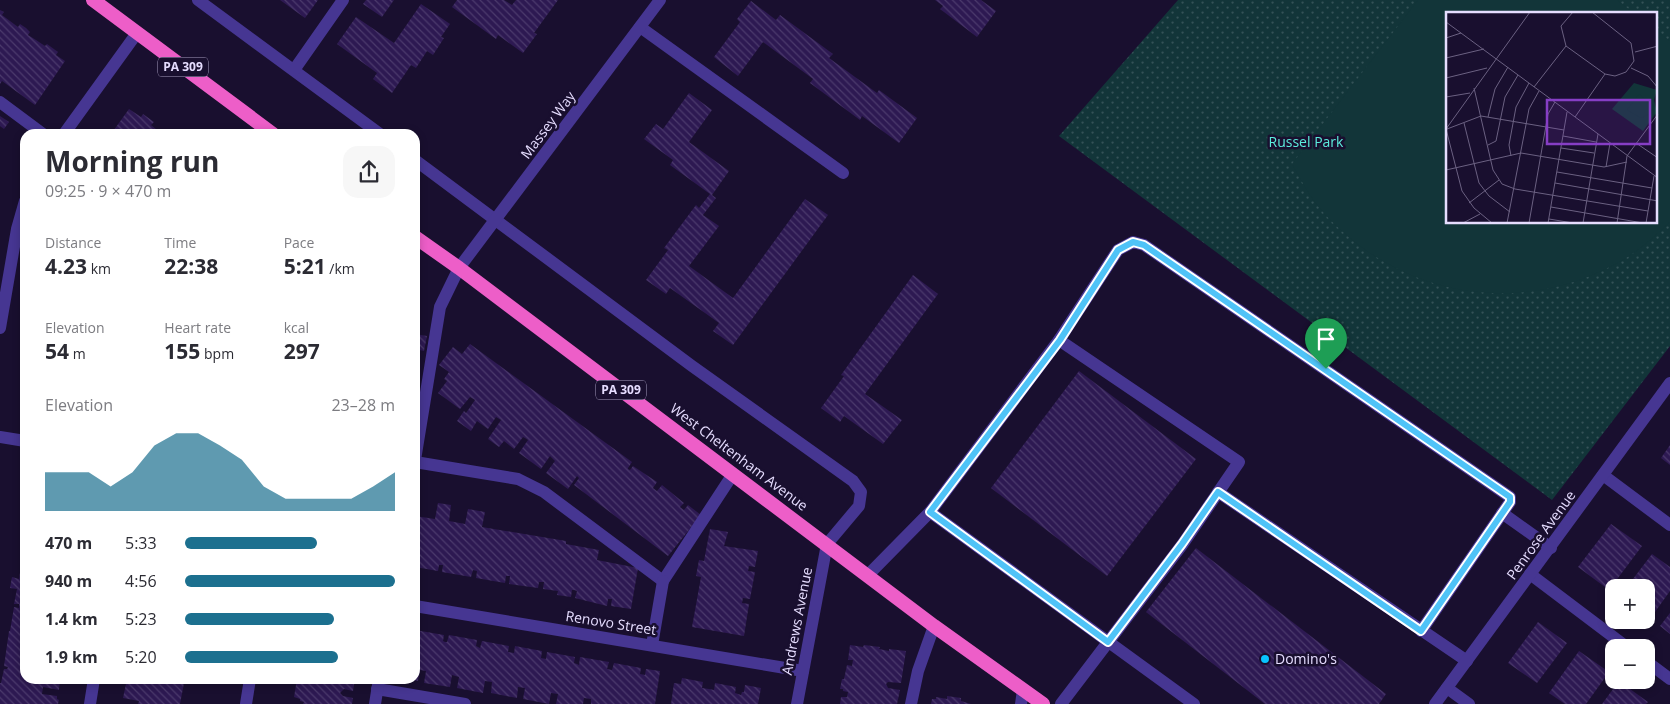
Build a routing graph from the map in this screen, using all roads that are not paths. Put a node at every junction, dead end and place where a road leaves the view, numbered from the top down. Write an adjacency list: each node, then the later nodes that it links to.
1 (93, 0): 6 (highway, PA 309)
2 (198, 0): 7 (street)
3 (344, 0): 7 (street)
4 (660, 0): 5 (street, Massey Way)
5 (640, 27): 14 (street); 16 (street, Massey Way)
6 (138, 33): 10 (street); 11 (highway, PA 309)
7 (294, 70): 12 (street)
8 (0, 102): 9 (street)
9 (36, 129)
10 (70, 129)
11 (266, 129)
12 (373, 129)
13 (420, 164): 16 (street)
14 (843, 173)
15 (20, 218): 19 (street)
16 (496, 220): 18 (street, Massey Way); 32 (street)
17 (420, 240): 18 (highway, West Cheltenham Avenue / PA 309)
18 (460, 268): 22 (street, Massey Way); 26 (highway, West Cheltenham Avenue / PA 309)
19 (0, 328)
20 (1060, 340): 28 (street); 29 (street); 30 (street)
21 (1670, 383): 27 (street, Penrose Avenue)
22 (420, 430)
23 (0, 437): 24 (street)
24 (20, 440)
25 (420, 462): 36 (street)
26 (733, 474): 32 (highway, West Cheltenham Avenue / PA 309); 36 (street)
27 (1603, 475): 31 (street); 33 (street, Penrose Avenue)
28 (1218, 492): 39 (street); 41 (street)
29 (930, 512): 35 (street); 41 (street)
30 (1502, 513): 33 (street); 39 (street)
31 (1670, 525)
32 (827, 544): 35 (highway, West Cheltenham Avenue / PA 309); 45 (street, Andrews Avenue)
33 (1551, 548): 34 (street, Penrose Avenue)
34 (1530, 574): 40 (street); 43 (street, Penrose Avenue)
35 (868, 575): 38 (highway, West Cheltenham Avenue / PA 309)
36 (663, 581): 42 (street)
37 (420, 607): 42 (street, Renovo Street)
38 (934, 626): 51 (highway, West Cheltenham Avenue / PA 309); 57 (street)
39 (1421, 631): 43 (street)
40 (1616, 639)
41 (1108, 642): 60 (street); 61 (street)
42 (652, 645): 45 (street, Renovo Street)
43 (1467, 661): 50 (street, Penrose Avenue)
44 (1655, 668): 46 (street)
45 (803, 671): 56 (street, Andrews Avenue)
46 (1670, 679)
47 (93, 684): 52 (street)
48 (249, 684): 53 (street)
49 (378, 684): 54 (street); 55 (street)
50 (1447, 688): 62 (street, Penrose Avenue); 63 (street)
51 (1023, 690): 58 (street); 59 (highway, West Cheltenham Avenue / PA 309)
52 (90, 704)
53 (246, 704)
54 (375, 704)
55 (465, 704)
56 (798, 704)
57 (911, 704)
58 (1021, 704)
59 (1043, 704)
60 (1061, 704)
61 (1194, 704)
62 (1435, 704)
63 (1469, 704)

